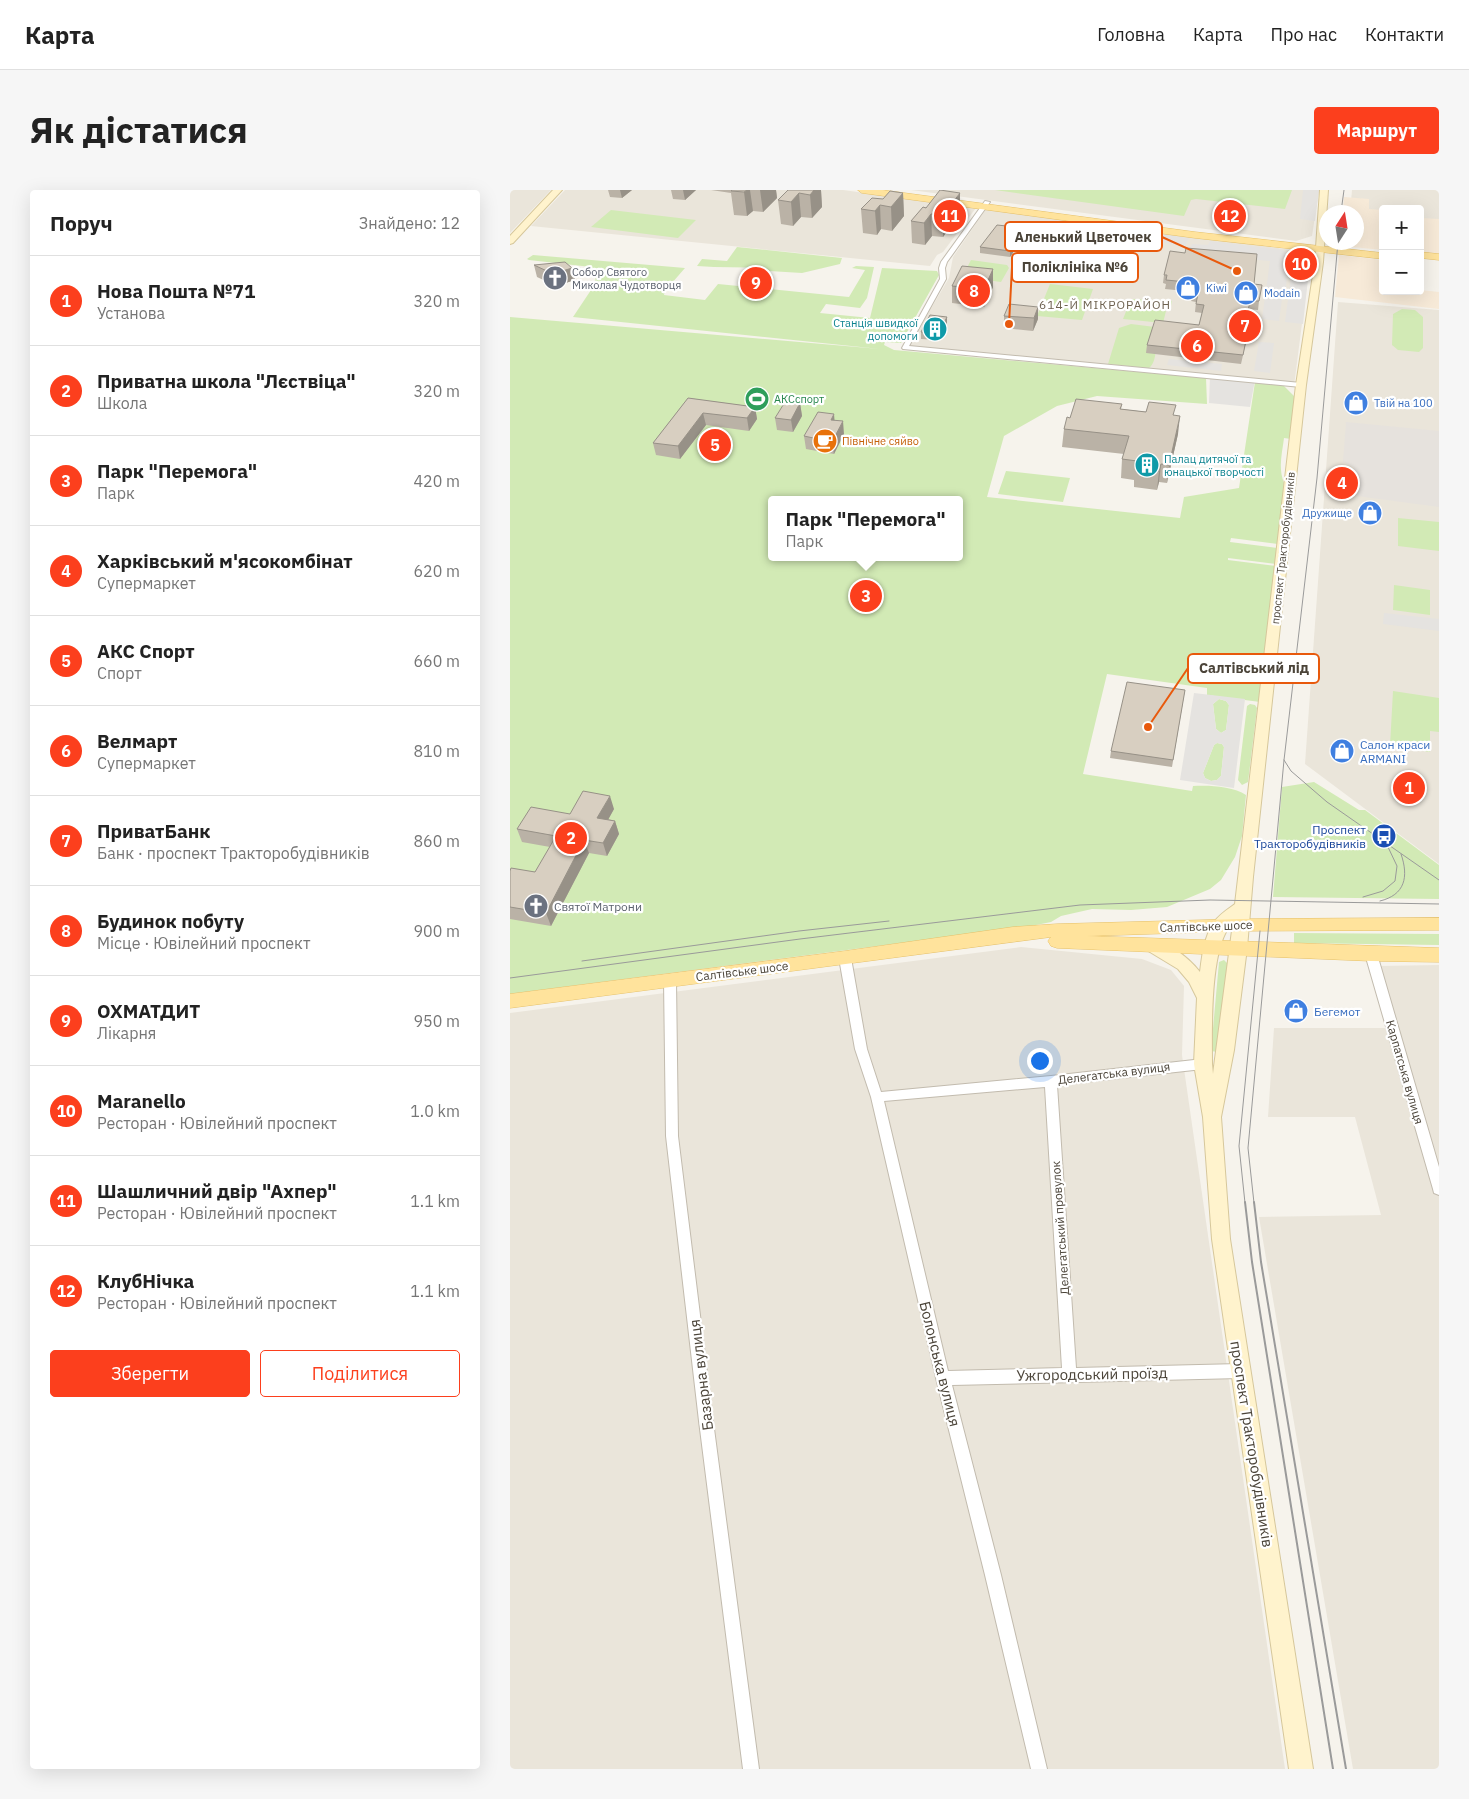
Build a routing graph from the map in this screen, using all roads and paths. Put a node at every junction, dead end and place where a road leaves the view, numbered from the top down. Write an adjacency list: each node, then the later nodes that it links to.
1 (558, 190): 7 (main road)
2 (862, 190): 5 (main road)
3 (898, 190): 5 (main road)
4 (1324, 190): 6 (main road, проспект Тракторобудівників)
5 (985, 204): 8 (main road); 17 (street)
6 (1323, 205)
7 (510, 241)
8 (1319, 248)
9 (1320, 250): 17 (main road, проспект Тракторобудівників)
10 (1336, 250): 13 (main road)
11 (1352, 250): 12 (main road)
12 (1379, 252)
13 (1379, 255)
14 (1424, 256): 16 (main road)
15 (1424, 259): 16 (main road)
16 (1439, 259)
17 (1301, 385): 18 (main road, проспект Тракторобудівників)
18 (1243, 906): 20 (main road, проспект Тракторобудівників); 21 (main road, проспект Тракторобудівників)
19 (1439, 924): 21 (main road, Салтівське шосе)
20 (1220, 925): 21 (main road, Салтівське шосе); 22 (main road, Салтівське шосе); 24 (main road, проспект Тракторобудівників)
21 (1241, 925): 25 (main road, проспект Тракторобудівників)
22 (974, 940): 23 (main road, Салтівське шосе); 28 (main road, Салтівське шосе)
23 (1151, 945): 24 (main road, Салтівське шосе); 30 (main road)
24 (1211, 947): 25 (main road, Салтівське шосе); 30 (main road, проспект Тракторобудівників)
25 (1239, 948): 26 (main road, Салтівське шосе); 35 (main road, проспект Тракторобудівників)
26 (1371, 954): 27 (main road, Салтівське шосе); 36 (street, Карпатська вулиця)
27 (1439, 955)
28 (844, 958): 29 (main road, Салтівське шосе); 34 (street, Болонська вулиця)
29 (670, 980): 31 (main road, Салтівське шосе); 40 (street, Базарна вулиця)
30 (1205, 998): 32 (main road, проспект Тракторобудівників)
31 (510, 1001)
32 (1202, 1064): 33 (street, Делегатська вулиця); 35 (main road, проспект Тракторобудівників)
33 (1051, 1081): 34 (street, Делегатська вулиця); 38 (street, Делегатський провулок)
34 (877, 1097): 39 (street, Болонська вулиця)
35 (1212, 1117): 37 (main road, проспект Тракторобудівників)
36 (1439, 1189)
37 (1240, 1371): 38 (street, Ужгородський проїзд); 42 (main road, проспект Тракторобудівників)
38 (1069, 1374): 39 (street, Ужгородський проїзд)
39 (943, 1378): 41 (street, Болонська вулиця)
40 (751, 1769)
41 (1039, 1769)
42 (1301, 1769)

